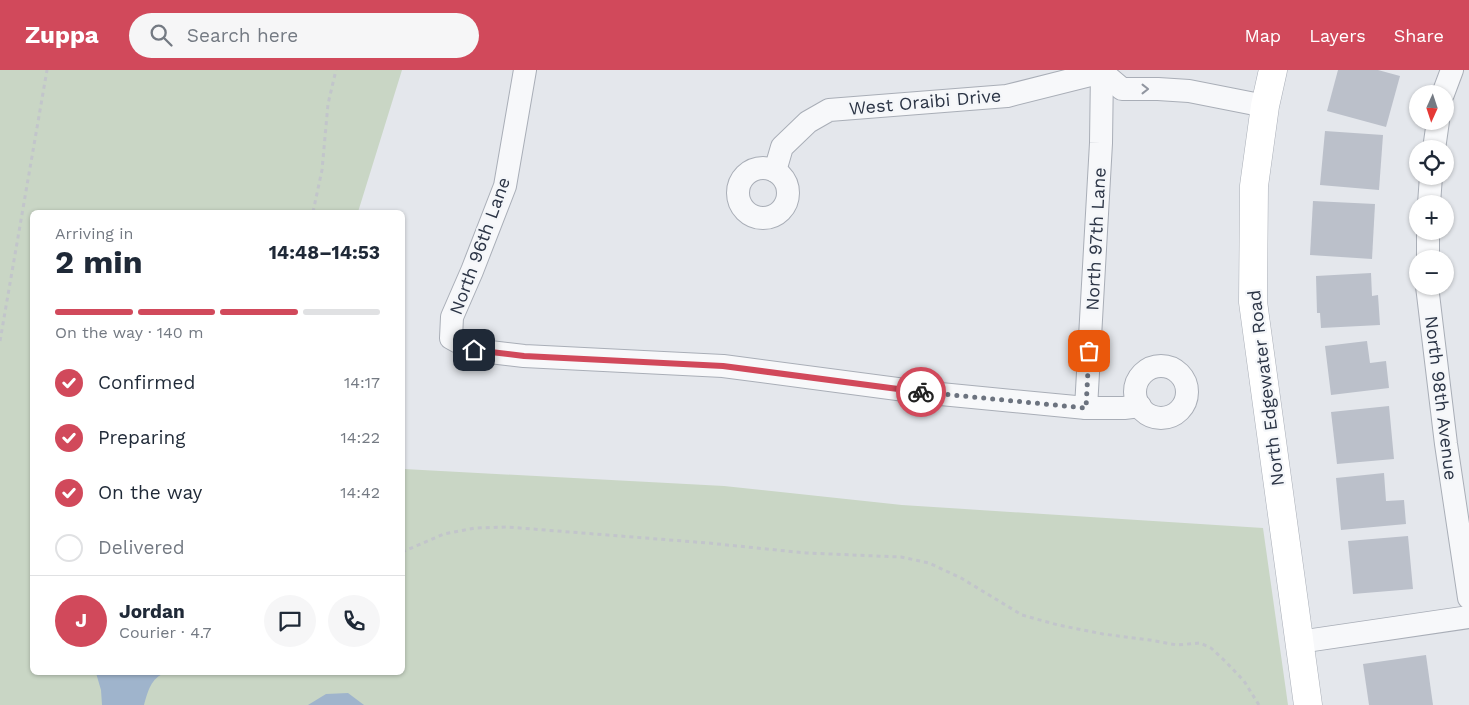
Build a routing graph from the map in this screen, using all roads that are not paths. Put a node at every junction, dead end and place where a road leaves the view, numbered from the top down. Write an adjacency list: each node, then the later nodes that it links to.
1 (525, 70): 10 (street, North 96th Lane)
2 (1452, 70): 5 (street)
3 (1103, 71): 6 (street, one-way to 6); 7 (street, West Oraibi Drive); 10 (street, North 97th Lane)
4 (1268, 71): 6 (street, North Edgewater Road)
5 (1446, 85)
6 (1265, 106): 13 (street, North Edgewater Road)
7 (775, 171)
8 (1428, 295): 11 (street, North 98th Avenue)
9 (1140, 406): 10 (street)
10 (1086, 408)
11 (1469, 598)
12 (1469, 617): 13 (street)
13 (1299, 642): 14 (street, North Edgewater Road)
14 (1308, 705)

